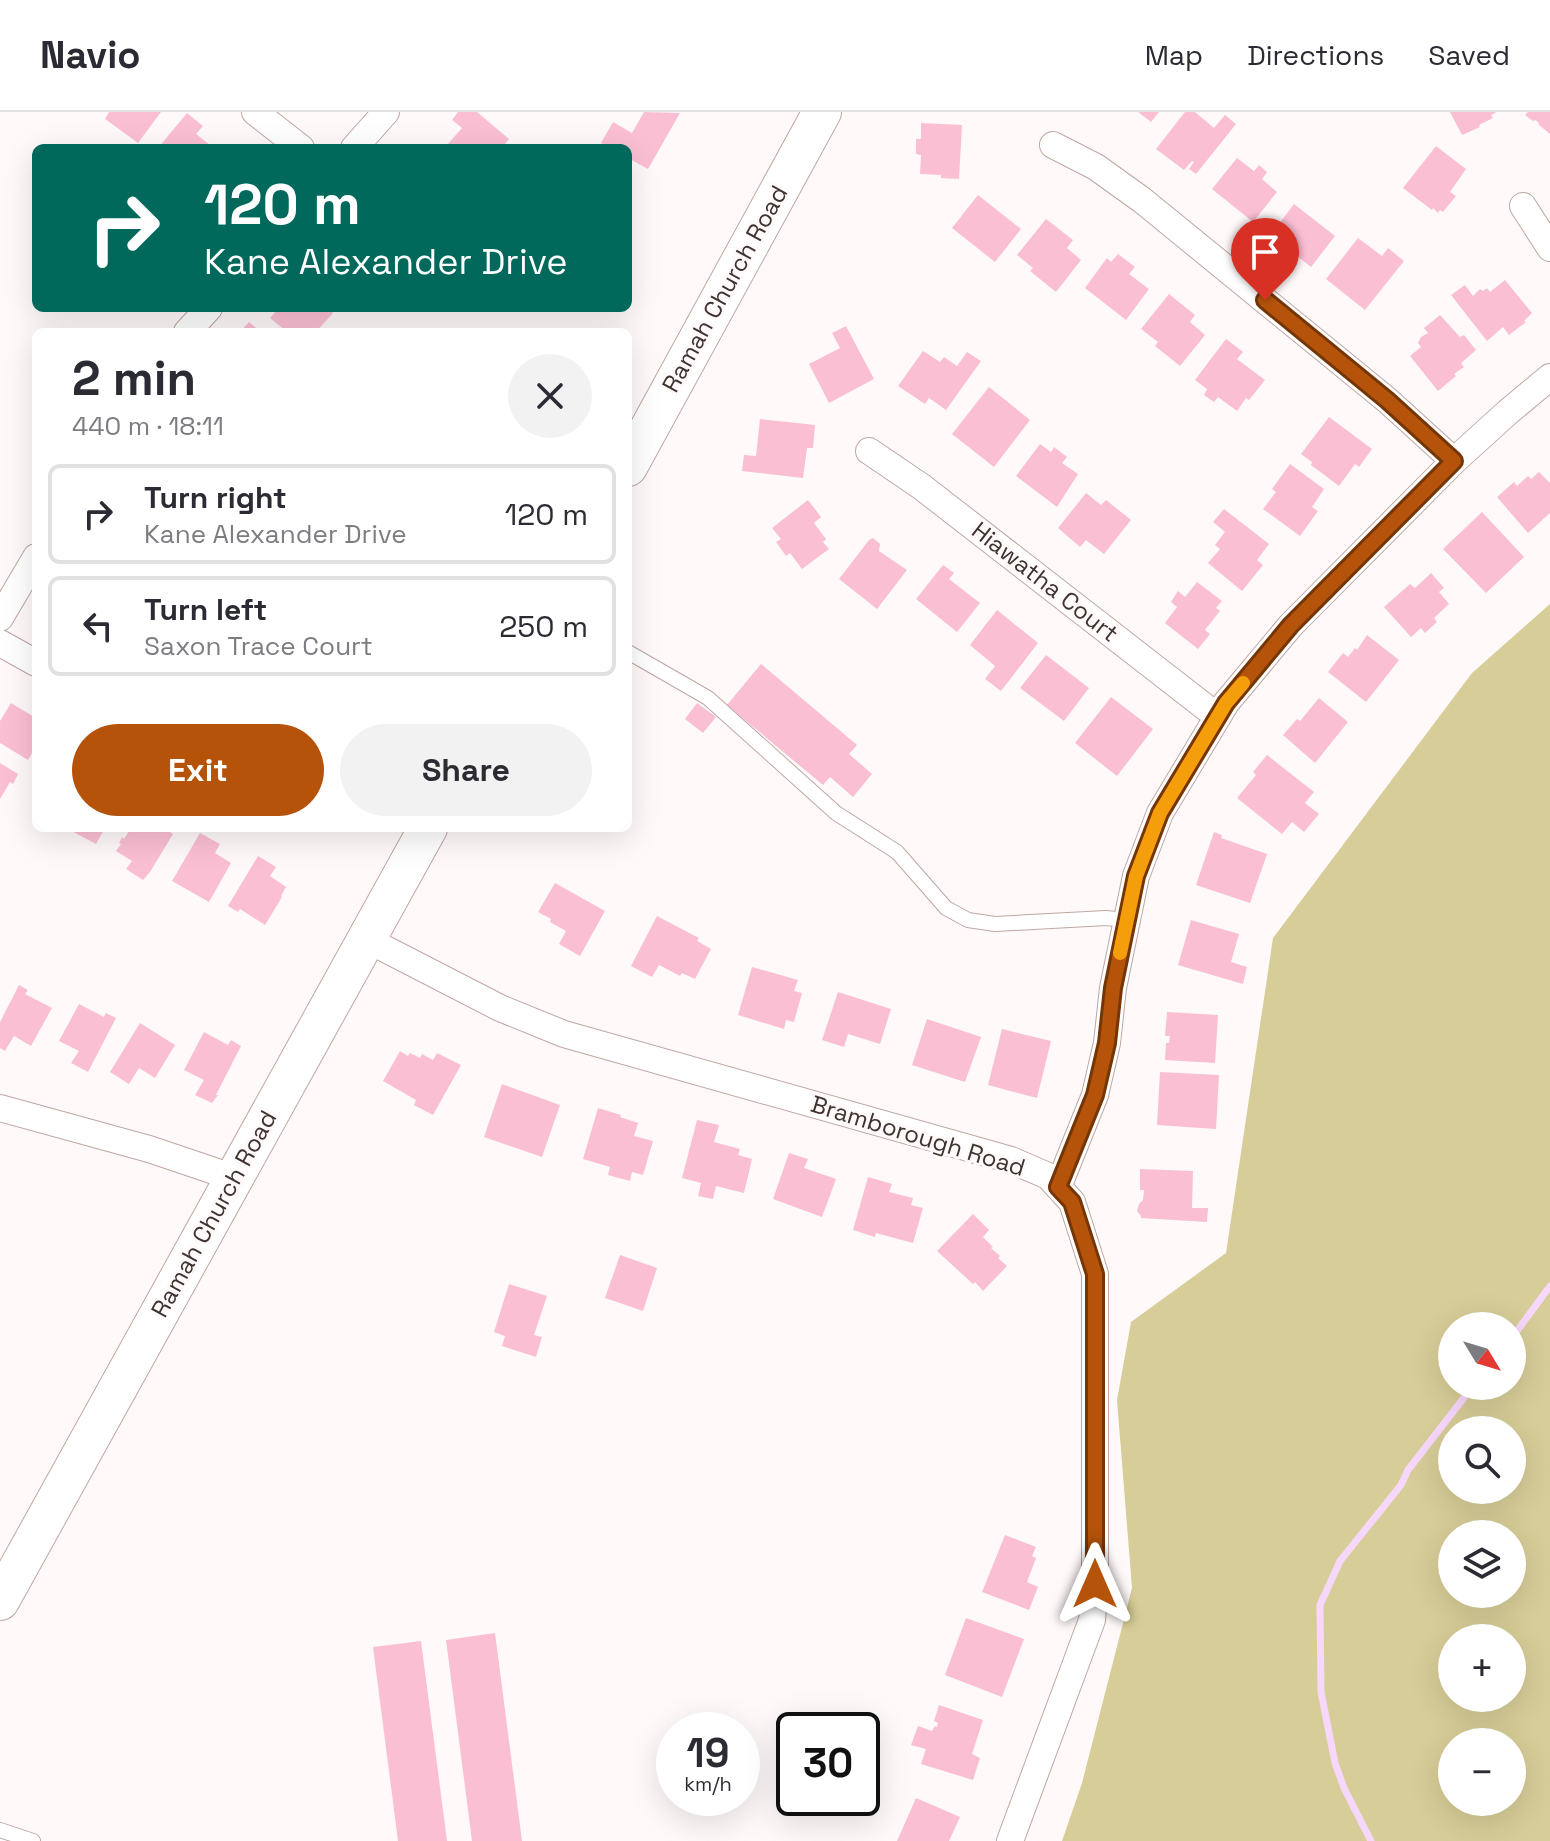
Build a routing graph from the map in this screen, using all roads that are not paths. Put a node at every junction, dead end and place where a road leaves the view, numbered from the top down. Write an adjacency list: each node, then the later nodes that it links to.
1 (255, 112): 4 (street)
2 (386, 112): 5 (street)
3 (822, 112): 13 (main road, Ramah Church Road)
4 (296, 144)
5 (358, 144)
6 (1053, 145): 14 (street)
7 (1523, 206): 8 (street)
8 (1550, 248)
9 (205, 312): 10 (street)
10 (191, 328)
11 (1550, 377): 14 (street)
12 (869, 451): 20 (street, Hiawatha Court)
13 (632, 460)
14 (1454, 461): 20 (street)
15 (32, 564): 16 (street)
16 (0, 618)
17 (0, 643): 19 (street)
18 (632, 654): 22 (lane)
19 (32, 661)
20 (1218, 717): 22 (street)
21 (426, 832): 23 (main road, Ramah Church Road)
22 (1127, 920): 26 (street)
23 (366, 939): 25 (main road, Ramah Church Road); 26 (street, Bramborough Road)
24 (0, 1108): 25 (street)
25 (235, 1178): 27 (main road, Ramah Church Road)
26 (1058, 1187): 30 (street, Bramborough Road)
27 (0, 1601)
28 (0, 1830): 29 (lane)
29 (33, 1841)
30 (1010, 1841)

